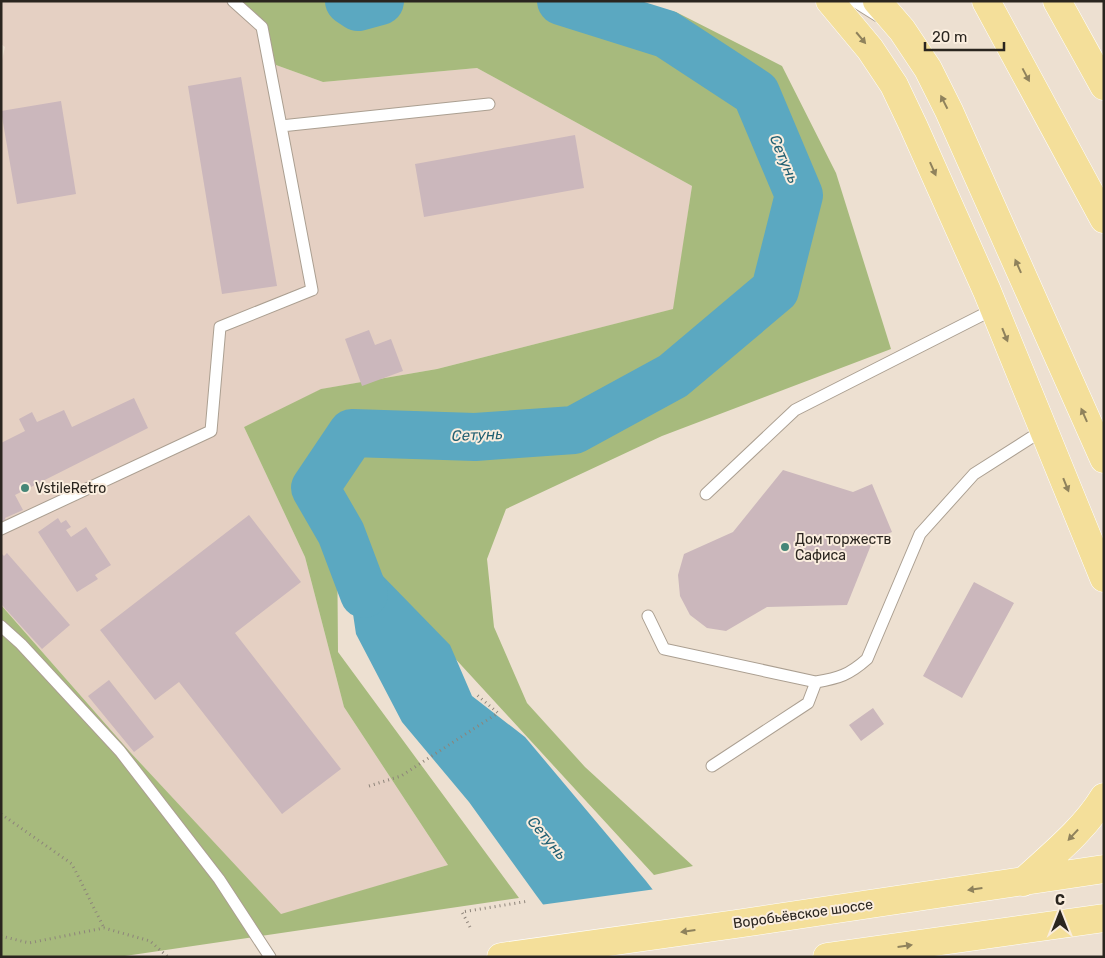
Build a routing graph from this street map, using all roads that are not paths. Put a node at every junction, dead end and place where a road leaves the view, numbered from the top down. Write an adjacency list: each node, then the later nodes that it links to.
1 (233, 1): 10 (lane)
2 (830, 1): 12 (main road, one-way to 12)
3 (854, 1): 7 (lane)
4 (877, 1): 7 (main road)
5 (986, 1): 11 (main road, one-way to 11)
6 (1057, 1): 8 (main road)
7 (902, 30): 14 (main road, one-way to 7)
8 (1104, 86)
9 (489, 104): 10 (lane)
10 (281, 126): 16 (lane)
11 (1104, 219)
12 (994, 309): 13 (main road, one-way to 13); 15 (lane)
13 (1044, 430): 17 (main road, one-way to 17); 20 (lane)
14 (1104, 459)
15 (706, 494)
16 (1, 529)
17 (1104, 578)
18 (648, 616): 20 (lane)
19 (1, 626): 27 (lane)
20 (816, 682): 21 (lane)
21 (712, 766)
22 (1104, 797): 24 (main road, one-way to 24)
23 (1104, 869): 24 (main road, Воробьёвское шоссе)
24 (1023, 882): 28 (main road, Воробьёвское шоссе, one-way to 28)
25 (1104, 918): 26 (main road, one-way to 25)
26 (837, 956)
27 (270, 957)
28 (501, 957)

